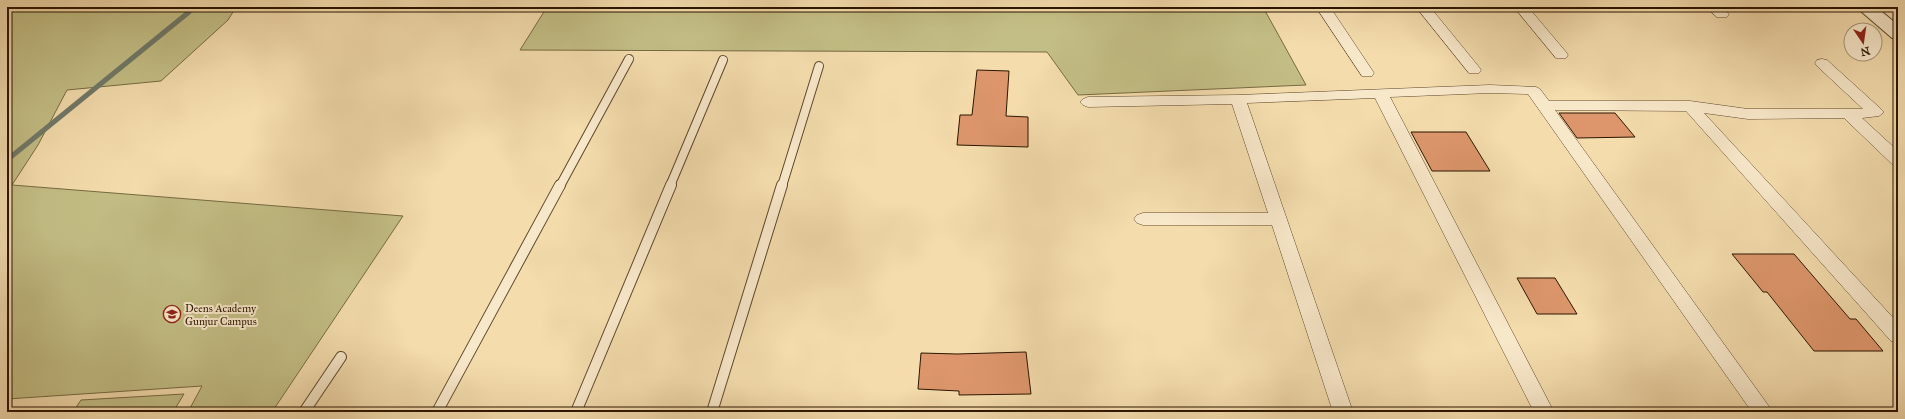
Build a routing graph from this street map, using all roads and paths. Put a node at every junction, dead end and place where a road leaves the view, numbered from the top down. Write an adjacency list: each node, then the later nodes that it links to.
1 (1323, 7): 12 (street)
2 (1423, 7): 11 (street)
3 (1521, 7): 6 (street)
4 (1865, 7): 5 (street)
5 (1898, 34)
6 (1561, 55)
7 (629, 59): 25 (lane)
8 (723, 60): 26 (lane)
9 (1822, 63): 18 (street)
10 (819, 66): 27 (lane)
11 (1474, 70)
12 (1367, 73)
13 (1380, 93): 14 (street); 16 (street); 29 (street)
14 (1238, 99): 15 (street); 21 (street)
15 (1088, 102)
16 (1544, 105): 17 (street); 30 (street)
17 (1690, 106): 18 (street); 22 (street)
18 (1848, 113): 19 (street)
19 (1898, 160)
20 (1143, 219): 21 (street)
21 (1278, 219): 28 (street)
22 (1898, 336)
23 (341, 356): 24 (lane)
24 (304, 412)
25 (437, 412)
26 (576, 412)
27 (712, 412)
28 (1343, 412)
29 (1544, 412)
30 (1763, 412)

